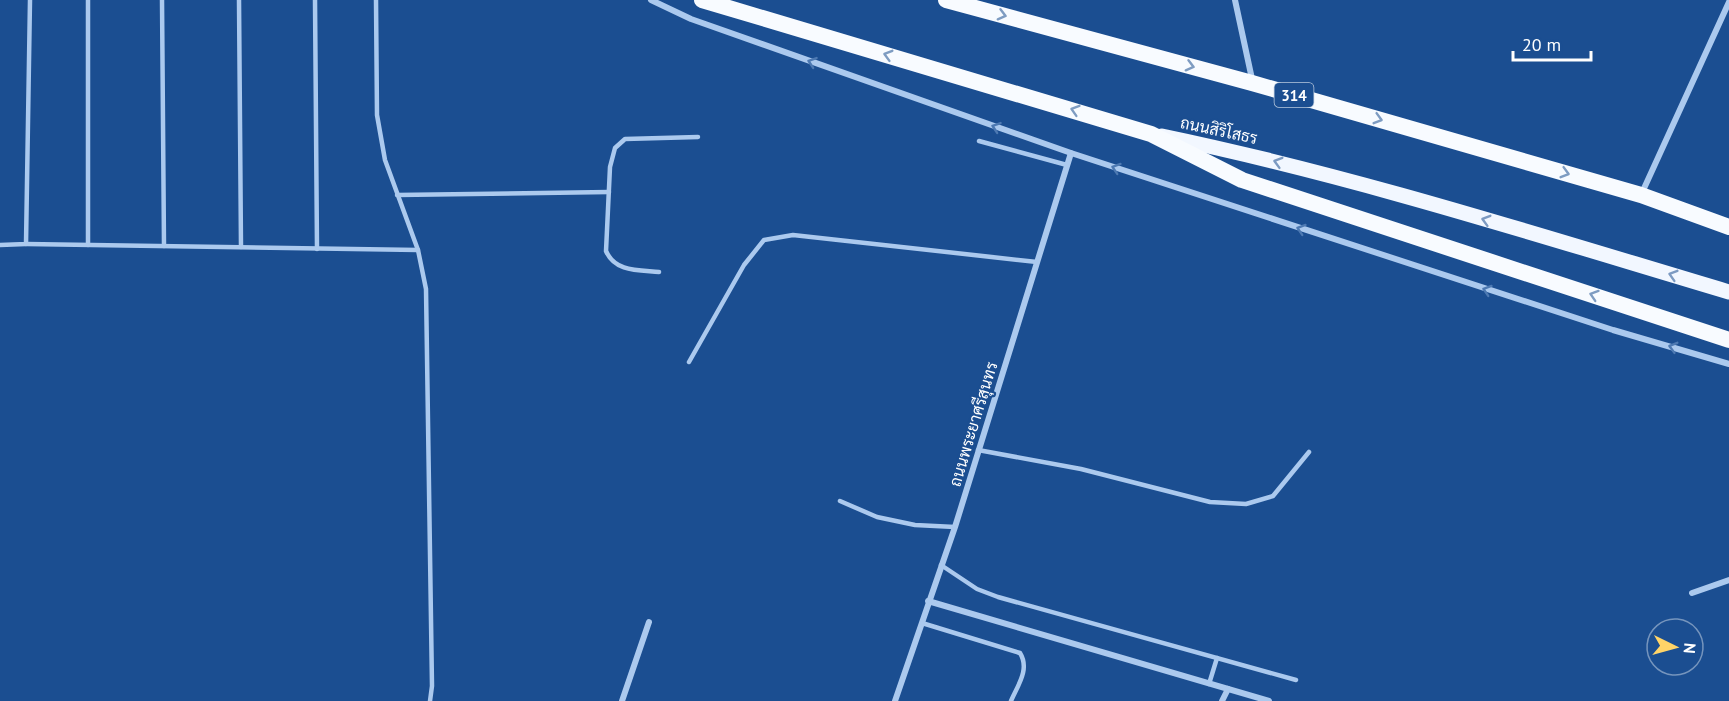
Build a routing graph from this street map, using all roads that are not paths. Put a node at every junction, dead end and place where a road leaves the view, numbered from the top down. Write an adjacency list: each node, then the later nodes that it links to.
1 (30, 0): 22 (lane)
2 (88, 0): 24 (lane)
3 (162, 0): 25 (lane)
4 (240, 0): 26 (lane)
5 (315, 0): 27 (lane)
6 (376, 0): 19 (lane)
7 (651, 0): 16 (street, one-way to 7)
8 (702, 0): 13 (highway, ถนนสิริโสธร, one-way to 8)
9 (1235, 0): 12 (street)
10 (953, 1): 12 (highway, 314, one-way to 12)
11 (1729, 2): 20 (street)
12 (1252, 83): 20 (highway, 314, one-way to 20)
13 (1151, 134): 31 (main road, ถนนสิริโสธร, one-way to 13); 32 (highway, one-way to 13)
14 (698, 137): 18 (lane)
15 (979, 141): 17 (lane)
16 (1071, 153): 17 (street, ถนนพระยาศรีสุนทร); 34 (street, one-way to 16)
17 (1067, 165): 29 (street, ถนนพระยาศรีสุนทร)
18 (609, 192): 19 (lane); 30 (lane)
19 (397, 195): 28 (lane)
20 (1641, 195): 21 (highway)
21 (1729, 227)
22 (26, 244): 23 (lane); 24 (lane)
23 (0, 245)
24 (88, 245): 25 (lane)
25 (164, 246): 26 (lane)
26 (241, 247): 27 (lane)
27 (317, 249): 28 (lane)
28 (418, 250): 49 (lane)
29 (1037, 262): 33 (lane); 35 (street, ถนนพระยาศรีสุนทร)
30 (658, 272)
31 (1729, 292)
32 (1729, 340)
33 (689, 362)
34 (1729, 364)
35 (978, 450): 36 (lane); 38 (street, ถนนพระยาศรีสุนทร)
36 (1309, 452)
37 (840, 501): 38 (lane)
38 (955, 527): 39 (street, ถนนพระยาศรีสุนทร)
39 (941, 565): 42 (street, ถนนพระยาศรีสุนทร); 45 (lane)
40 (1729, 580): 41 (street)
41 (1692, 593)
42 (928, 601): 44 (street, ถนนพระยาศรีสุนทร); 47 (street)
43 (649, 622): 50 (street)
44 (922, 623): 51 (street, ถนนพระยาศรีสุนทร); 52 (lane)
45 (1217, 658): 46 (lane); 47 (lane)
46 (1296, 680)
47 (1209, 684): 48 (street)
48 (1228, 689): 53 (street); 54 (street)
49 (430, 701)
50 (622, 701)
51 (895, 701)
52 (1011, 701)
53 (1222, 701)
54 (1269, 701)

